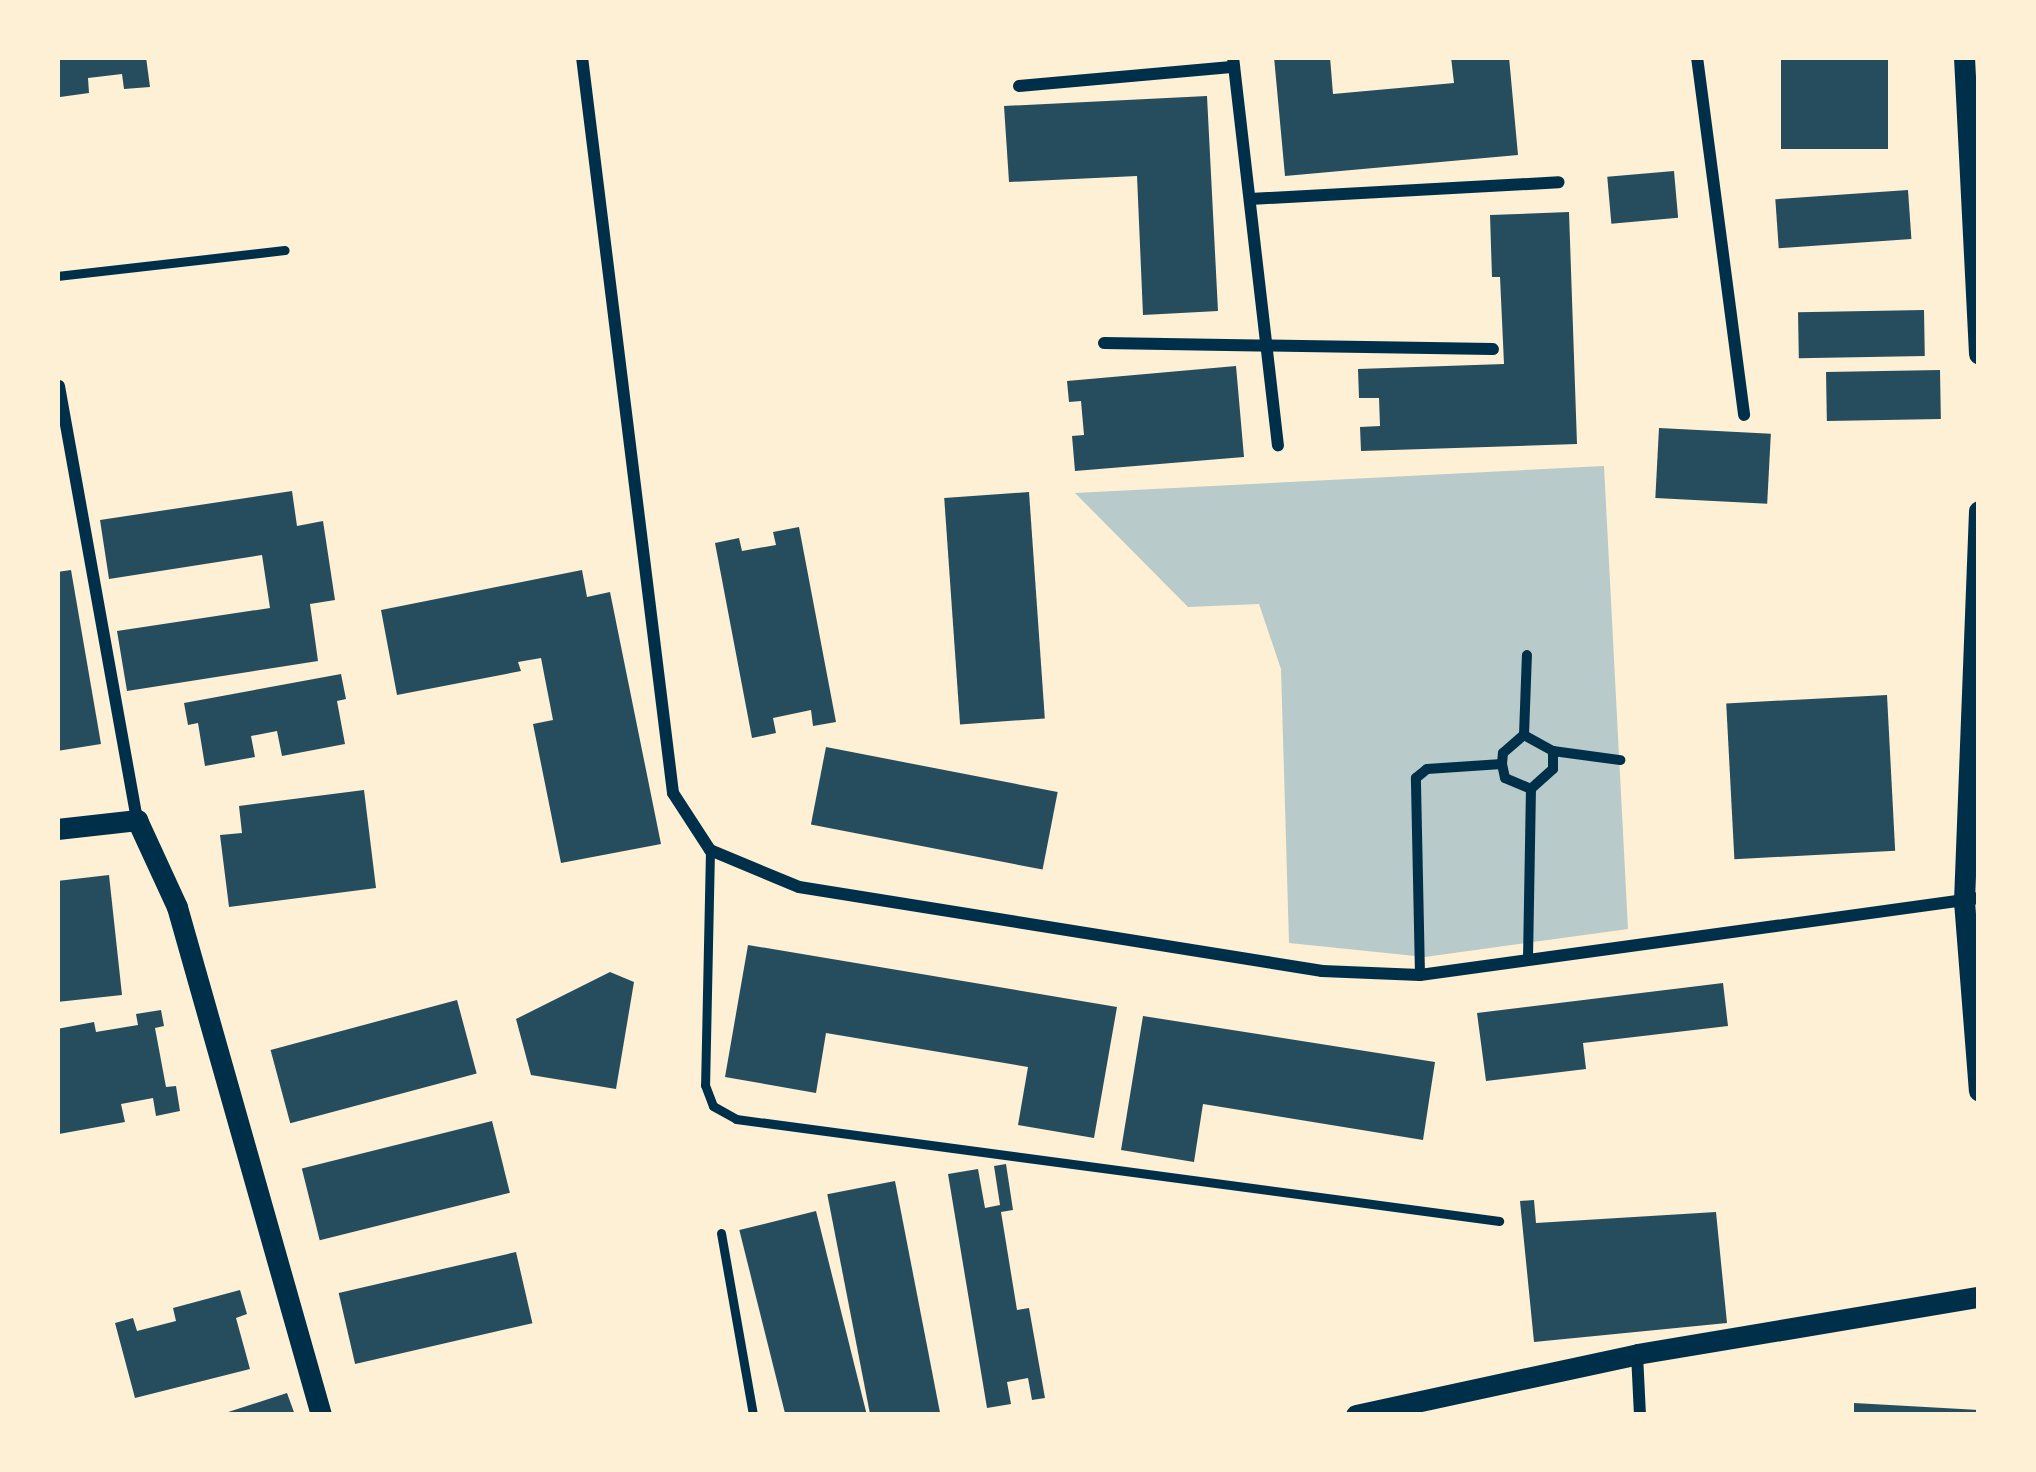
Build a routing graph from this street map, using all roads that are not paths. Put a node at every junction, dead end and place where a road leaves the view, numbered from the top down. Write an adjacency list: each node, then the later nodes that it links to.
1 (582, 57): 27 (street)
2 (1697, 57): 16 (street)
3 (1964, 57): 6 (street)
4 (1234, 62): 5 (street); 8 (street)
5 (1019, 86)
6 (1974, 109): 14 (street)
7 (1559, 182): 8 (street)
8 (1250, 199): 12 (street)
9 (285, 250): 10 (lane)
10 (57, 276)
11 (1104, 343): 12 (street)
12 (1267, 346): 13 (street); 17 (street)
13 (1493, 349)
14 (1979, 354)
15 (59, 386): 25 (street)
16 (1744, 415)
17 (1278, 445)
18 (1979, 511): 28 (street)
19 (1527, 656): 20 (street)
20 (1524, 735): 21 (street); 23 (street)
21 (1553, 751): 22 (street); 24 (street)
22 (1620, 760)
23 (1502, 764): 24 (street); 30 (street)
24 (1532, 789): 29 (street)
25 (137, 820): 26 (street); 36 (street)
26 (57, 830)
27 (710, 850): 30 (street); 32 (lane)
28 (1971, 900): 29 (street); 31 (street)
29 (1528, 959): 30 (street)
30 (1420, 975)
31 (1979, 1090)
32 (1499, 1221)
33 (721, 1233): 37 (lane)
34 (1979, 1297): 35 (street)
35 (1637, 1354): 38 (street); 39 (street)
36 (321, 1415)
37 (753, 1415)
38 (1357, 1415)
39 (1640, 1415)

